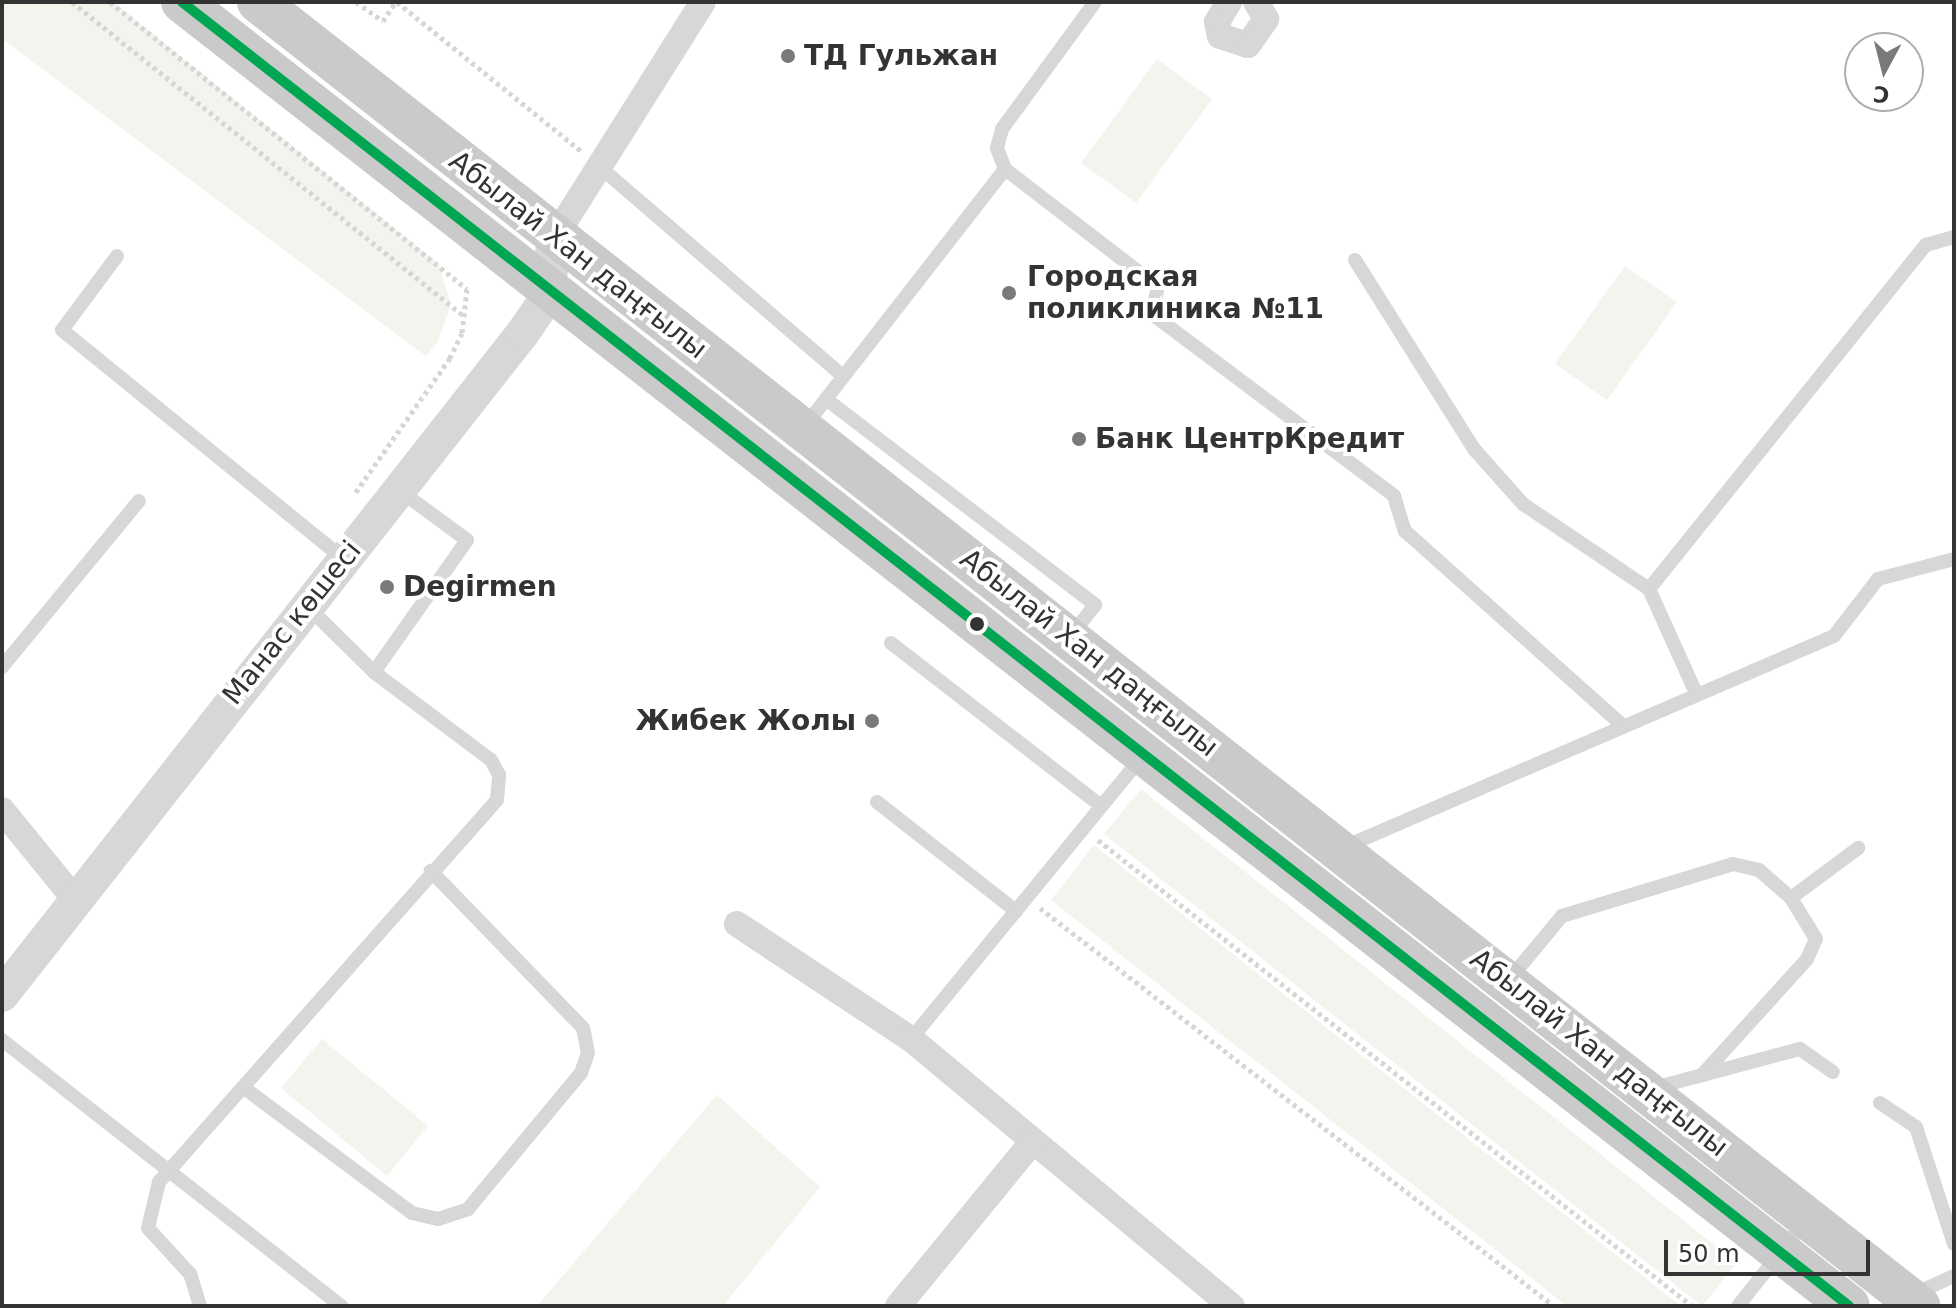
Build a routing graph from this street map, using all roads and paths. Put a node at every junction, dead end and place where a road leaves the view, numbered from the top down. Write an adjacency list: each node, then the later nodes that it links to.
1 (72, 2): 18 (path)
2 (110, 2): 18 (path)
3 (182, 2): 17 (main road, Абылай Хан даңғылы)
4 (258, 2): 14 (main road, Абылай Хан даңғылы)
5 (356, 2): 6 (path)
6 (396, 2): 11 (path)
7 (703, 2): 11 (street)
8 (1095, 2): 12 (lane)
9 (1229, 2): 10 (street)
10 (1256, 2)
11 (601, 168): 14 (street); 19 (lane)
12 (1005, 169): 19 (lane); 31 (lane)
13 (1954, 237): 25 (lane)
14 (553, 240): 17 (street); 20 (main road, Абылай Хан даңғылы)
15 (117, 256): 23 (lane)
16 (1355, 260): 25 (lane)
17 (549, 295): 21 (street, Манас көшесі); 32 (main road, Абылай Хан даңғылы)
18 (465, 316): 23 (path)
19 (843, 376): 20 (lane)
20 (814, 414): 38 (main road, Абылай Хан даңғылы)
21 (399, 490): 23 (street, Манас көшесі); 29 (lane)
22 (139, 501): 28 (lane)
23 (333, 550): 26 (street, Манас көшесі)
24 (1954, 559): 30 (lane)
25 (1649, 589): 30 (lane)
26 (305, 604): 29 (lane); 40 (street, Манас көшесі)
27 (891, 643): 34 (lane)
28 (2, 667)
29 (374, 672): 39 (lane)
30 (1696, 693): 31 (lane)
31 (1621, 724): 38 (lane)
32 (1147, 751): 34 (lane); 58 (main road, Абылай Хан даңғылы)
33 (877, 802): 43 (lane)
34 (1101, 806): 36 (lane)
35 (2, 810): 40 (street)
36 (1084, 828): 41 (lane); 66 (path)
37 (1858, 848): 42 (lane)
38 (1338, 850): 45 (main road, Абылай Хан даңғылы)
39 (431, 871): 51 (lane); 51 (lane)
40 (73, 897): 46 (street, Манас көшесі)
41 (1027, 897): 43 (lane); 65 (path)
42 (1791, 898): 45 (lane); 50 (lane)
43 (1016, 911): 47 (lane)
44 (737, 924): 47 (street)
45 (1508, 982): 52 (main road, Абылай Хан даңғылы)
46 (2, 995)
47 (911, 1039): 54 (street)
48 (2, 1040): 55 (lane)
49 (1833, 1072): 50 (lane)
50 (1702, 1075): 52 (lane)
51 (243, 1087): 55 (lane)
52 (1646, 1090): 56 (main road, Абылай Хан даңғылы)
53 (1880, 1103): 57 (lane)
54 (1033, 1141): 63 (street); 64 (street)
55 (169, 1173): 61 (lane); 62 (lane)
56 (1808, 1217): 58 (lane); 60 (main road, Абылай Хан даңғылы)
57 (1954, 1244)
58 (1780, 1253): 67 (lane); 68 (main road, Абылай Хан даңғылы)
59 (1954, 1276): 60 (lane)
60 (1914, 1302)
61 (200, 1306)
62 (341, 1306)
63 (898, 1306)
64 (1232, 1306)
65 (1554, 1306)
66 (1692, 1306)
67 (1738, 1306)
68 (1849, 1306)

